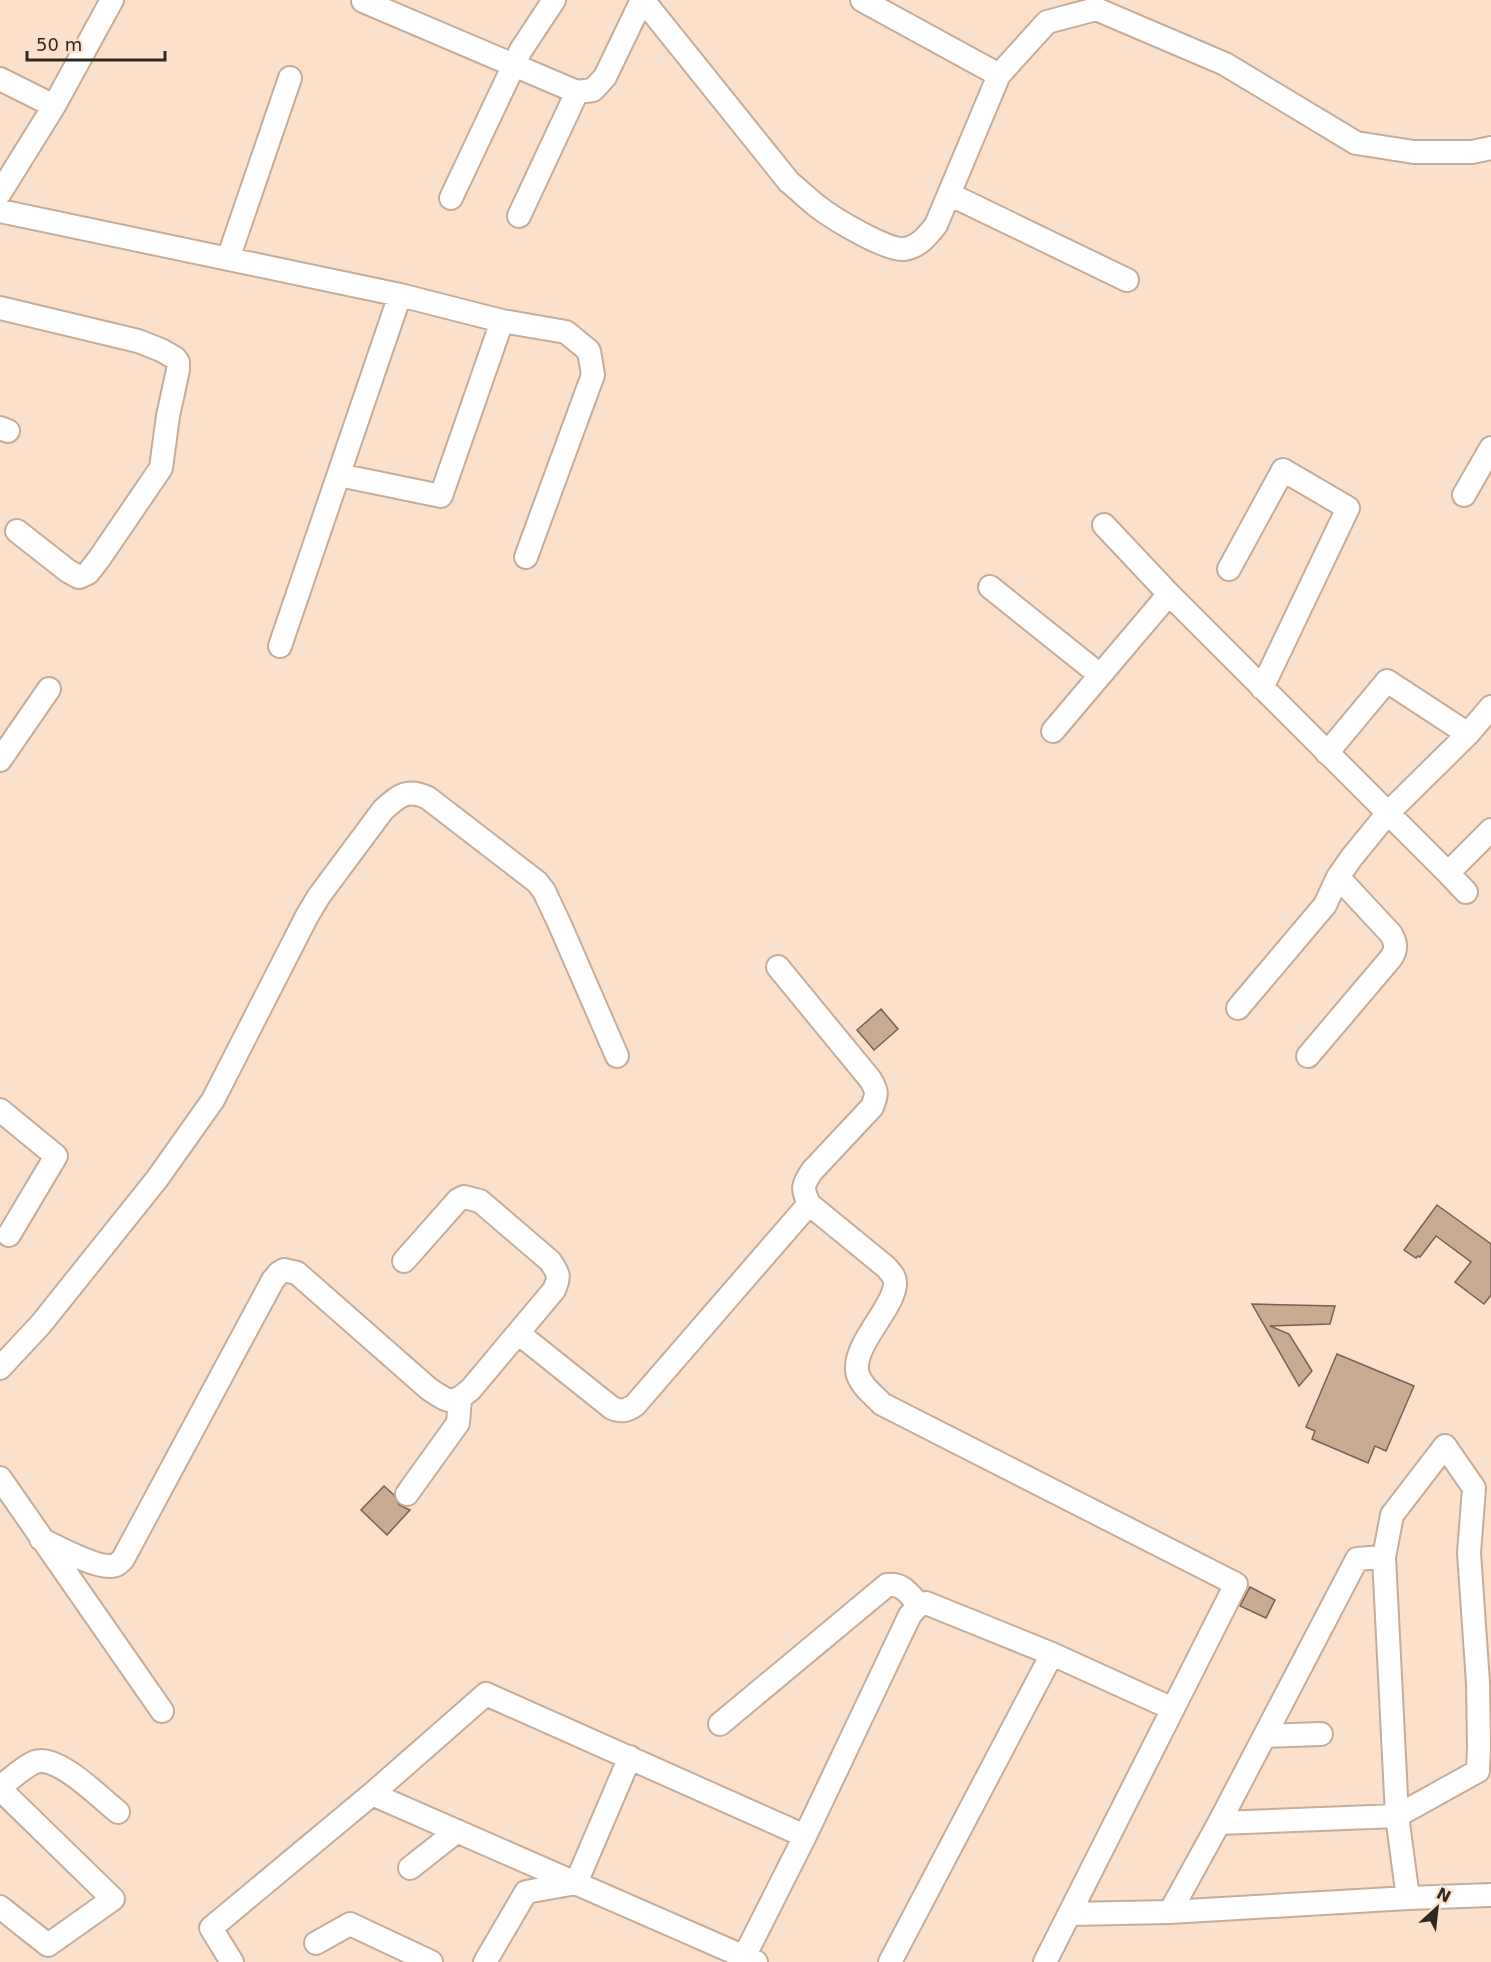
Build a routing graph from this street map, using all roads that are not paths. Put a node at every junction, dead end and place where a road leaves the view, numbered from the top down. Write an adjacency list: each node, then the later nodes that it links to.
1 (112, 0): 12 (street)
2 (554, 0): 7 (street)
3 (643, 0): 11 (street); 15 (street)
4 (363, 1): 7 (street)
5 (866, 1): 8 (street)
6 (1099, 5): 8 (street); 13 (street)
7 (514, 66): 11 (street); 16 (street)
8 (999, 75): 15 (street)
9 (290, 78): 19 (street)
10 (0, 79): 12 (street)
11 (577, 92): 18 (street)
12 (54, 106): 14 (street)
13 (1491, 148)
14 (0, 192)
15 (949, 194): 20 (street)
16 (451, 198)
17 (0, 211): 19 (street)
18 (519, 216)
19 (228, 259): 21 (street)
20 (1127, 280)
21 (400, 295): 23 (street); 25 (street)
22 (0, 308): 28 (street)
23 (502, 321): 25 (street); 29 (street)
24 (1491, 448): 26 (street)
25 (339, 476): 33 (street)
26 (1464, 495)
27 (1104, 525): 32 (street)
28 (17, 531)
29 (526, 557)
30 (1228, 569): 35 (street)
31 (990, 587): 34 (street)
32 (1169, 594): 34 (street); 35 (street)
33 (280, 646)
34 (1100, 675): 38 (street)
35 (1262, 688): 40 (street)
36 (49, 689): 41 (street)
37 (1491, 707): 39 (street)
38 (1053, 731)
39 (1468, 734): 40 (street); 42 (street)
40 (1327, 753): 42 (street)
41 (0, 760)
42 (1388, 813): 44 (street); 45 (street)
43 (1491, 830): 44 (street)
44 (1448, 873): 46 (street)
45 (1338, 877): 48 (street); 50 (street)
46 (1466, 892)
47 (778, 967): 52 (street)
48 (1238, 1008)
49 (617, 1056): 56 (street)
50 (1308, 1056)
51 (0, 1110): 53 (street)
52 (809, 1204): 55 (street); 65 (street)
53 (3, 1238)
54 (404, 1261): 55 (street)
55 (518, 1333): 57 (street)
56 (0, 1368)
57 (459, 1399): 59 (street); 60 (street)
58 (0, 1478): 60 (street)
59 (408, 1494)
60 (41, 1539): 66 (street)
61 (1384, 1557): 64 (street); 69 (street); 75 (street)
62 (919, 1605): 63 (street); 67 (street); 78 (street)
63 (1052, 1654): 65 (street); 91 (street)
64 (1484, 1682): 71 (street)
65 (1173, 1709): 85 (street)
66 (162, 1712)
67 (720, 1724)
68 (1321, 1734): 69 (street)
69 (1265, 1736): 76 (street)
70 (630, 1757): 73 (street); 78 (street); 80 (street)
71 (1484, 1767): 75 (street)
72 (0, 1788): 74 (street); 83 (street)
73 (372, 1794): 77 (street); 88 (street)
74 (118, 1812)
75 (1397, 1816): 76 (street); 82 (street)
76 (1219, 1823): 84 (street)
77 (458, 1831): 79 (street); 80 (street)
78 (805, 1836): 87 (street)
79 (410, 1868)
80 (576, 1883): 87 (street); 90 (street)
81 (1491, 1895): 82 (street)
82 (1408, 1899): 84 (street)
83 (0, 1907)
84 (1170, 1912): 85 (street)
85 (1070, 1914): 92 (street)
86 (316, 1943): 89 (street)
87 (750, 1959)
88 (232, 1962)
89 (431, 1962)
90 (485, 1962)
91 (891, 1962)
92 (1045, 1962)

